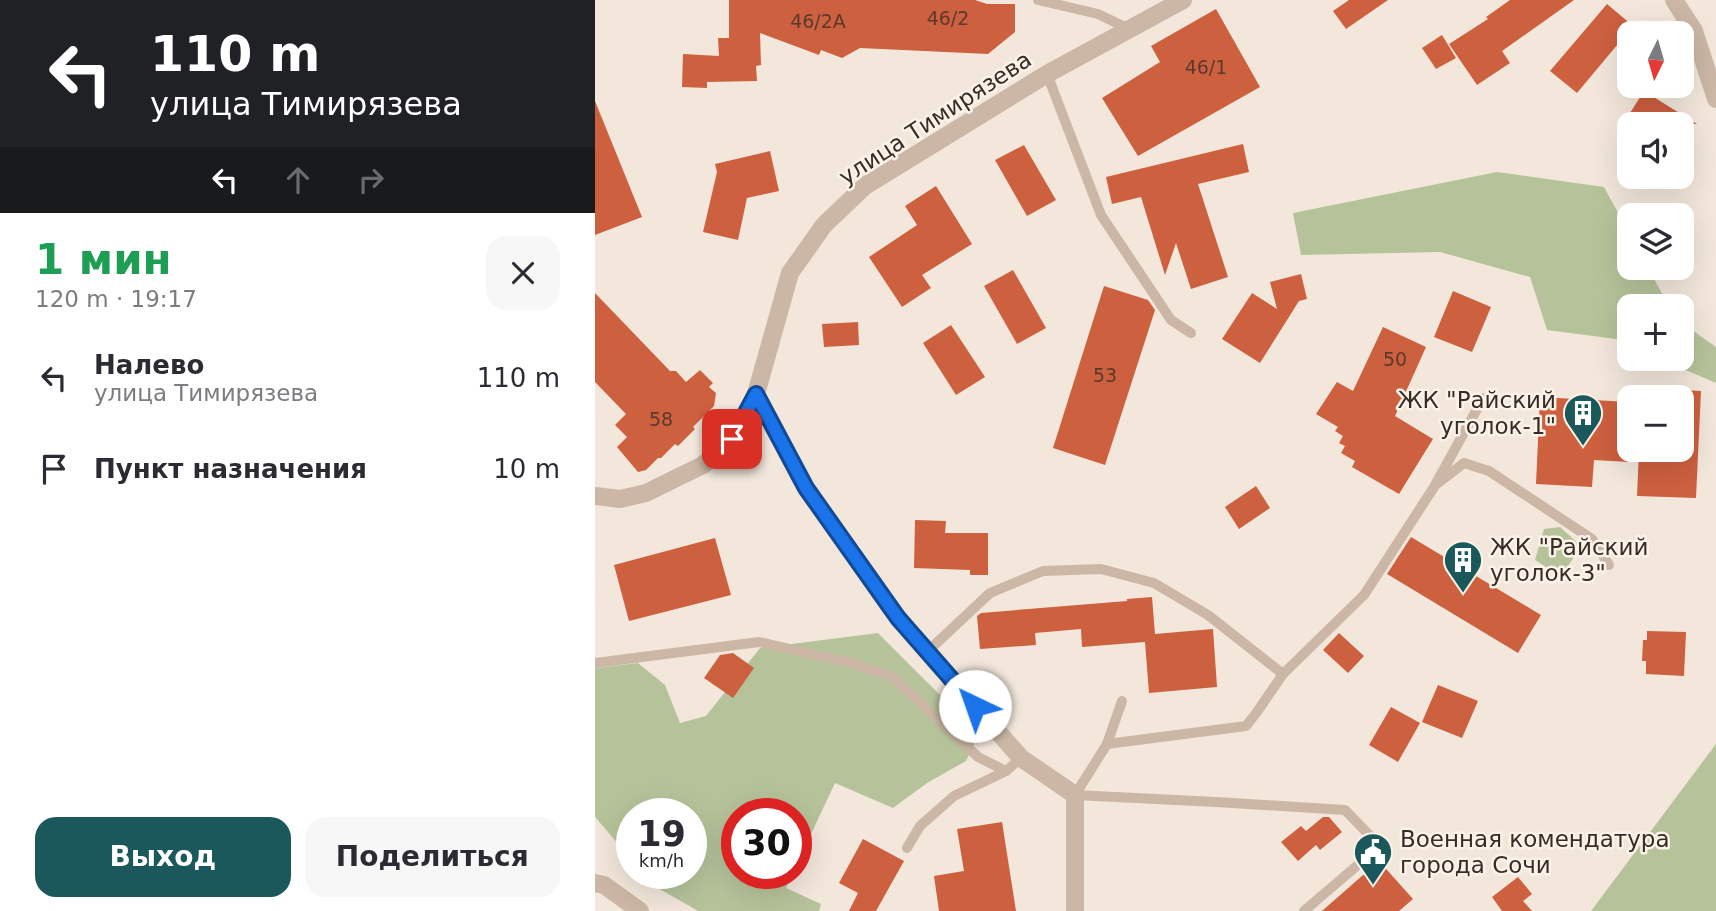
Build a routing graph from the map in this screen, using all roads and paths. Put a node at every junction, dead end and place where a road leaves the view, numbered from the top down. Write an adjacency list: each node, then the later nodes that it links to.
1 (1038, 0): 5 (lane)
2 (1093, 0): 5 (lane)
3 (1183, 0): 6 (street, улица Тимирязева)
4 (1674, 0): 8 (street)
5 (1098, 14): 6 (lane)
6 (1129, 29): 7 (street, улица Тимирязева)
7 (1047, 74): 9 (lane); 10 (street, улица Тимирязева)
8 (1716, 99)
9 (1191, 333)
10 (756, 394): 13 (street, улица Тимирязева); 15 (street)
11 (1483, 398): 12 (lane)
12 (1434, 487): 14 (lane); 17 (lane)
13 (595, 496)
14 (1609, 565)
15 (927, 652): 17 (lane); 20 (street)
16 (595, 663): 21 (lane)
17 (1283, 674): 19 (lane)
18 (1122, 701): 19 (lane)
19 (1107, 744): 22 (lane)
20 (1021, 758): 21 (lane); 22 (street)
21 (1006, 771): 23 (lane)
22 (1075, 796): 26 (street); 27 (lane)
23 (907, 848)
24 (595, 883): 25 (street)
25 (640, 911)
26 (1075, 911)
27 (1304, 911)

